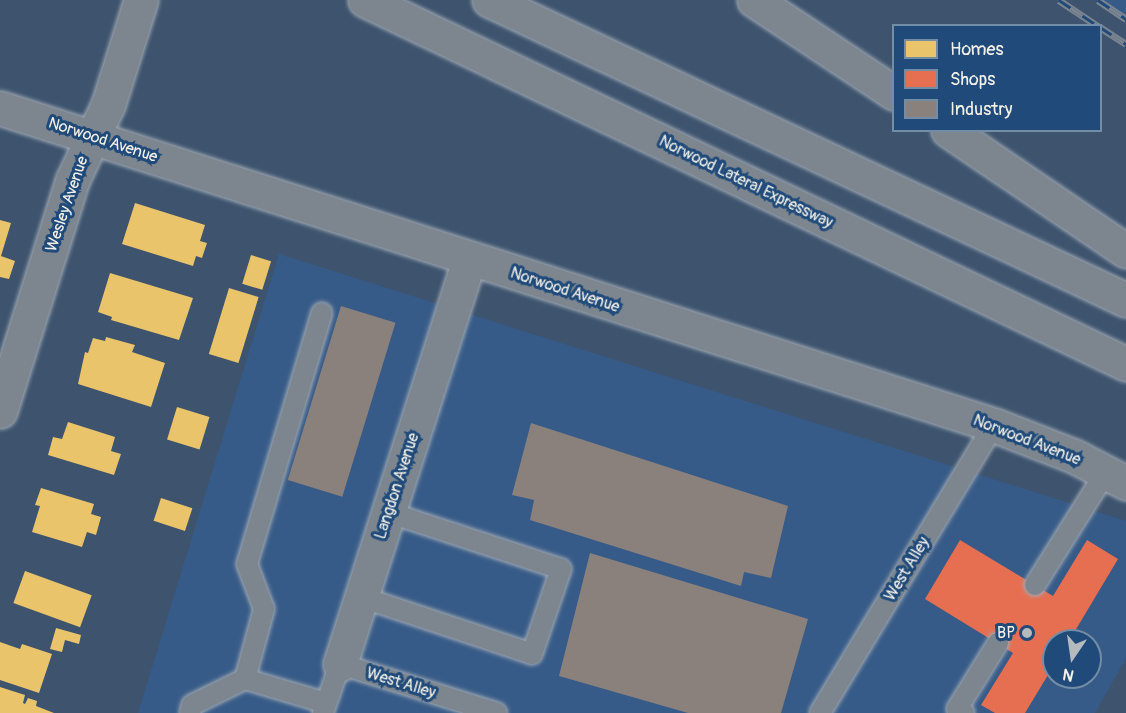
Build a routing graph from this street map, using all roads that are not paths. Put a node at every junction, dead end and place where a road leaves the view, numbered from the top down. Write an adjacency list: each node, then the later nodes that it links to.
1 (141, 0): 8 (main road, Wesley Avenue)
2 (365, 0): 13 (main road, Norwood Lateral Expressway)
3 (489, 0): 11 (main road)
4 (754, 0): 5 (main road)
5 (892, 92)
6 (0, 108): 8 (main road, Norwood Avenue)
7 (951, 132): 9 (main road)
8 (92, 136): 10 (main road, Norwood Avenue); 14 (main road, Wesley Avenue)
9 (1126, 251)
10 (469, 259): 15 (main road, Norwood Avenue); 17 (main road, Langdon Avenue)
11 (1126, 300)
12 (322, 312): 22 (lane)
13 (1126, 364)
14 (0, 411)
15 (994, 425): 16 (main road, Norwood Avenue); 26 (lane, West Alley)
16 (1116, 477): 18 (lane)
17 (388, 512): 19 (main road, Langdon Avenue); 19 (lane)
18 (1035, 585)
19 (361, 597): 21 (main road, Langdon Avenue)
20 (998, 643): 27 (lane)
21 (340, 664): 23 (lane, Langdon Avenue); 25 (lane, West Alley)
22 (245, 679): 23 (lane); 24 (lane)
23 (324, 708)
24 (190, 713)
25 (496, 713)
26 (820, 713)
27 (964, 713)

